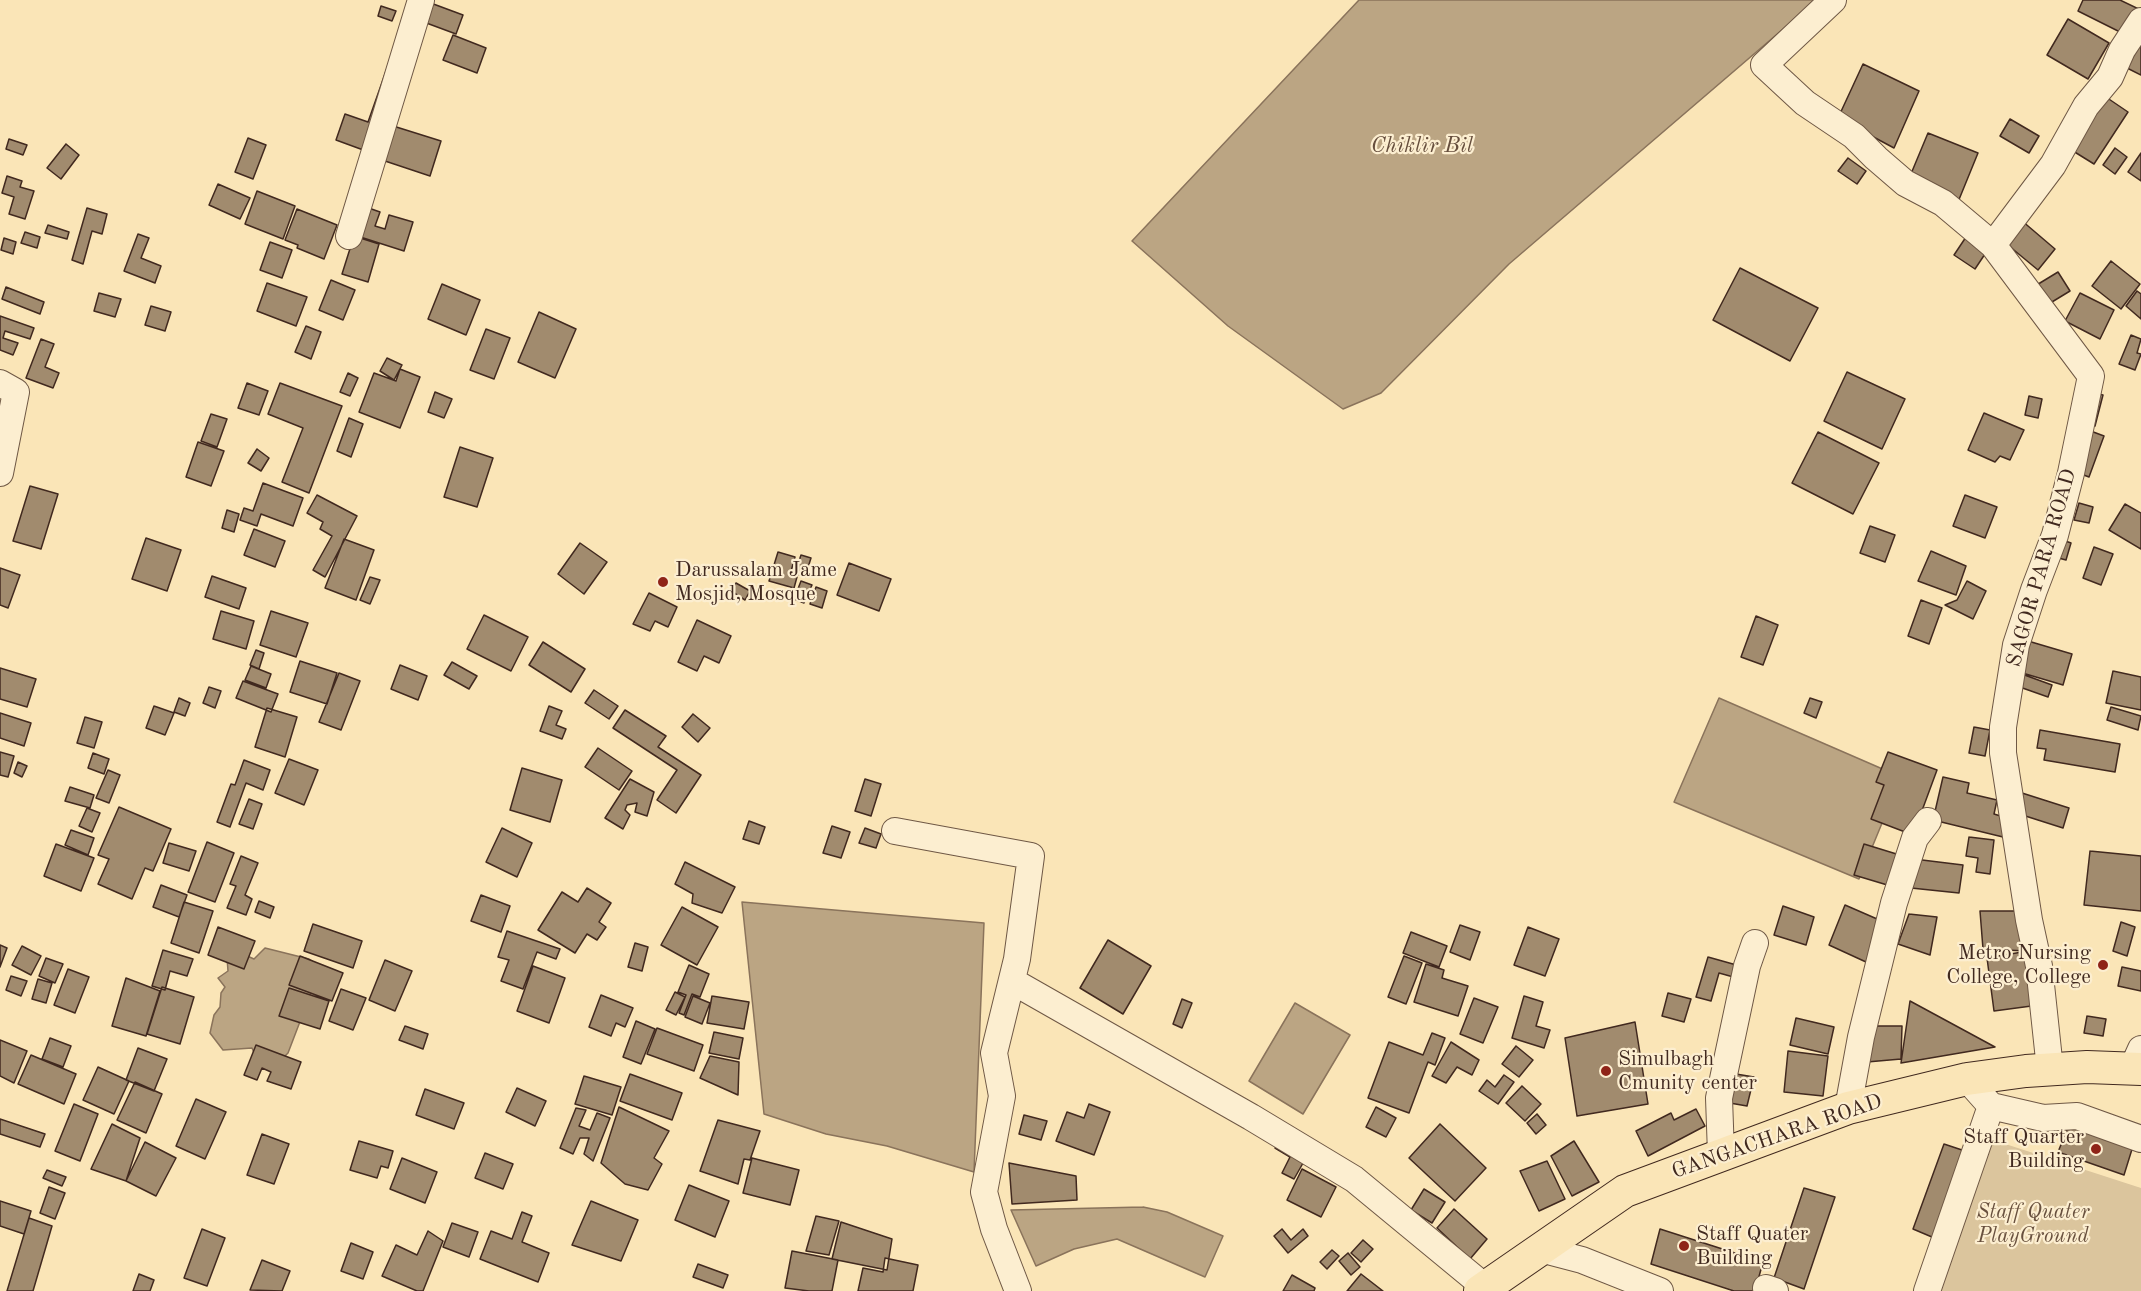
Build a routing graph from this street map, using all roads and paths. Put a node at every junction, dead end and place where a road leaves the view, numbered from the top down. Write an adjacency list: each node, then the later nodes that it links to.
1 (421, 0): 4 (street)
2 (1833, 0): 5 (street, SAGOR PARA ROAD)
3 (2141, 21): 5 (street)
4 (349, 236)
5 (1993, 245): 13 (street, SAGOR PARA ROAD)
6 (0, 383): 7 (street)
7 (0, 473)
8 (1928, 821): 16 (street)
9 (895, 831): 11 (street)
10 (1755, 944): 18 (street)
11 (1012, 981): 20 (street); 21 (street)
12 (2138, 1062): 13 (main road, GANGACHARA ROAD)
13 (2050, 1069): 14 (main road, GANGACHARA ROAD)
14 (1967, 1079): 15 (street); 16 (main road, GANGACHARA ROAD)
15 (1990, 1106): 17 (street); 23 (street)
16 (1848, 1108): 18 (main road, GANGACHARA ROAD)
17 (2141, 1139)
18 (1721, 1154): 19 (main road, GANGACHARA ROAD)
19 (1540, 1249): 20 (main road, GANGACHARA ROAD); 22 (street)
20 (1482, 1289)
21 (1018, 1291)
22 (1660, 1291)
23 (1927, 1291)

